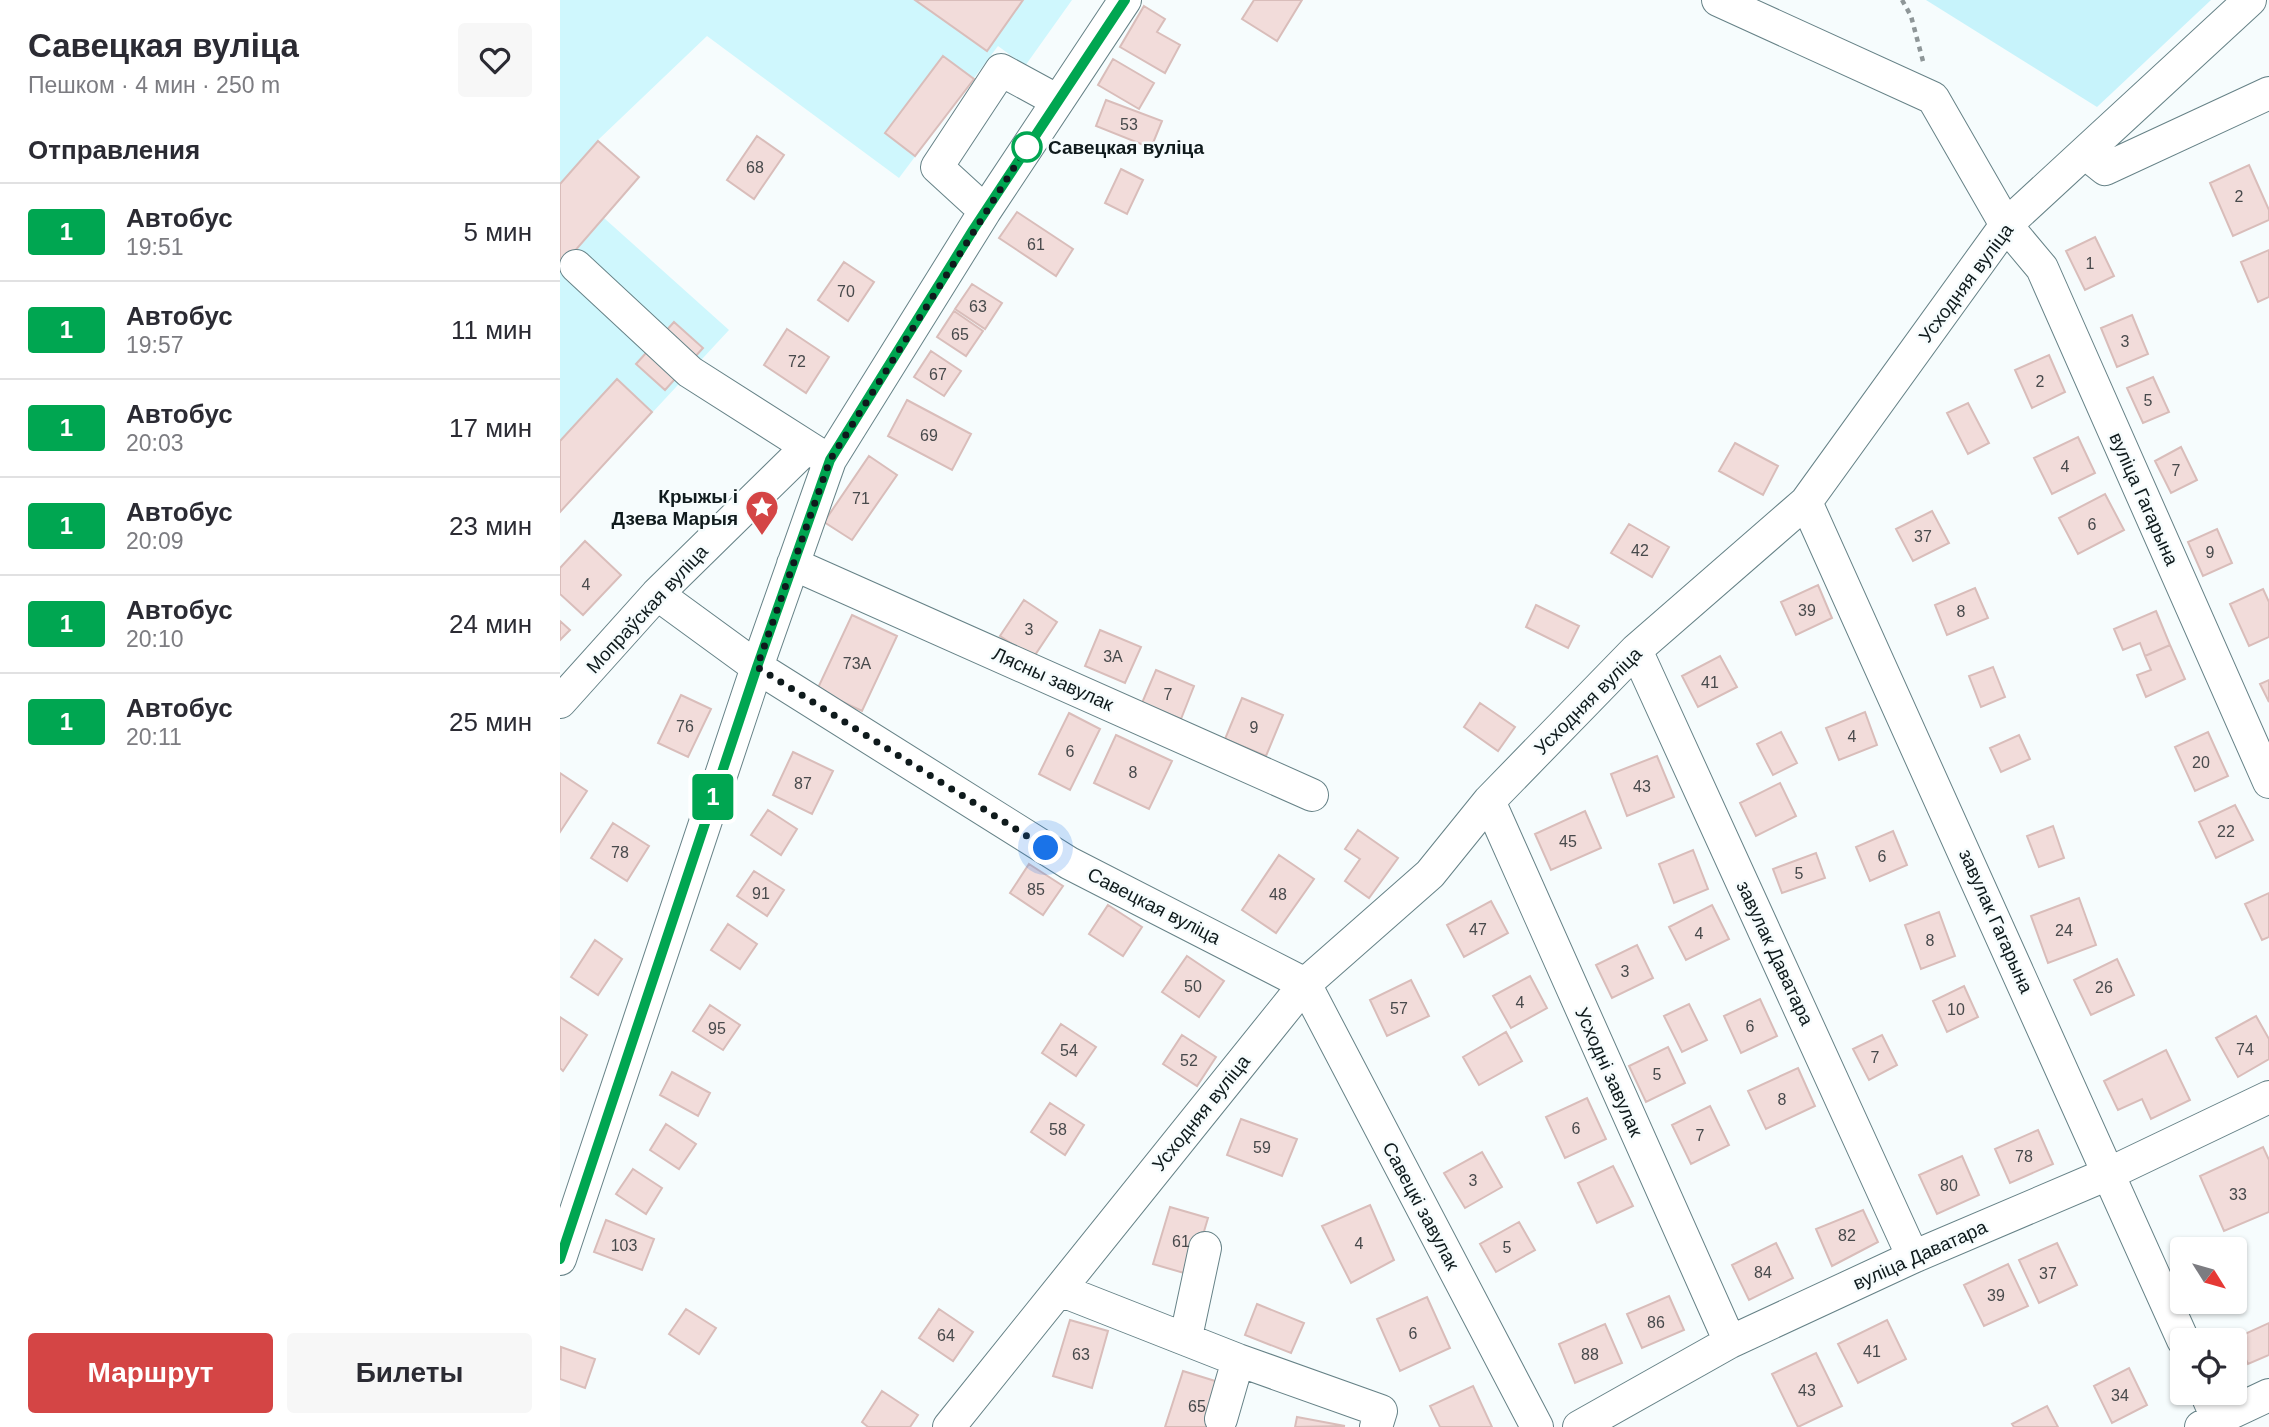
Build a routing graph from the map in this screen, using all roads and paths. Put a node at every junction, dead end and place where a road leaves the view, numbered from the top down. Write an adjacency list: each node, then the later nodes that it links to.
1 (1125, 0): 7 (street)
2 (1718, 0): 6 (street)
3 (1902, 0): 6 (path)
4 (2250, 0): 8 (street, Усходняя вуліца)
5 (2269, 92): 8 (street)
6 (1933, 99): 10 (street, вуліца Гагарына)
7 (1058, 101): 9 (street); 9 (street)
8 (2085, 153): 10 (street, Усходняя вуліца)
9 (985, 211): 12 (street)
10 (2006, 225): 13 (street, Усходняя вуліца); 19 (street, вуліца Гагарына)
11 (576, 266): 12 (street)
12 (818, 454): 14 (street); 15 (street, Мопраўская вуліца)
13 (1806, 502): 16 (street, Усходняя вуліца); 24 (street, завулак Гагарына)
14 (793, 564): 17 (street); 20 (street, Лясны завулак)
15 (657, 594): 17 (street, Савецкая вуліца); 18 (street, Мопраўская вуліца)
16 (1636, 650): 21 (street, Усходняя вуліца); 26 (street, завулак Даватара)
17 (757, 667): 22 (street, Савецкая вуліца); 27 (street)
18 (560, 702)
19 (2269, 782)
20 (1312, 795)
21 (1489, 801): 22 (street, Усходняя вуліца); 31 (street, Усходні завулак)
22 (1304, 984): 28 (street, Усходняя вуліца); 38 (street, Савецкі завулак)
23 (2269, 1097): 24 (street, вуліца Даватара)
24 (2110, 1173): 26 (street, вуліца Даватара); 29 (street, завулак Гагарына)
25 (1205, 1248): 30 (street)
26 (1913, 1256): 31 (street, вуліца Даватара)
27 (560, 1259)
28 (1060, 1290): 30 (street); 36 (street, Усходняя вуліца)
29 (2178, 1328)
30 (1186, 1337): 32 (street)
31 (1730, 1342): 39 (street, вуліца Даватара)
32 (1238, 1360): 35 (street); 37 (street)
33 (2269, 1395): 34 (street)
34 (2211, 1417)
35 (1221, 1419)
36 (949, 1427)
37 (1376, 1427)
38 (1536, 1427)
39 (1579, 1427)

